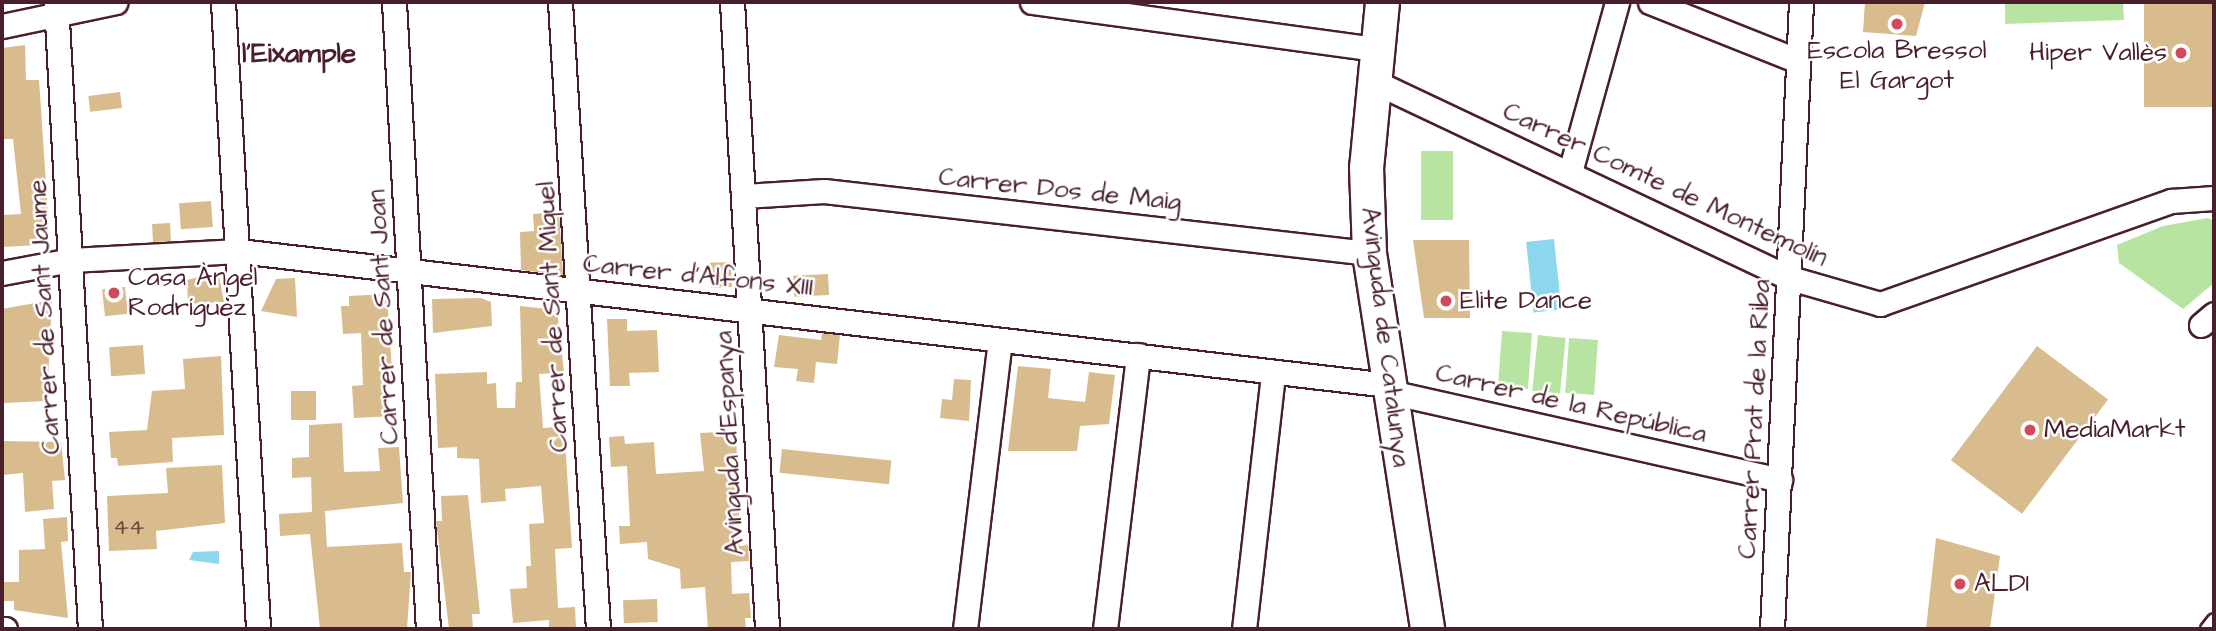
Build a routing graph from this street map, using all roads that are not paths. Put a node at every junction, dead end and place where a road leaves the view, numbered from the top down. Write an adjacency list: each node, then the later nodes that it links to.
1 (117, 2): 11 (street)
2 (223, 2): 19 (street)
3 (394, 2): 23 (street, Carrer de Sant Joan)
4 (560, 2): 25 (street, Carrer de Sant Miquel)
5 (732, 2): 17 (street, Avinguda d'Espanya)
6 (1032, 2): 13 (street)
7 (1382, 2): 13 (street, Avinguda de Catalunya)
8 (1617, 2): 16 (street)
9 (1650, 2): 14 (street)
10 (1801, 2): 14 (street, Carrer Prat de la Riba)
11 (56, 8): 12 (street); 21 (street, Carrer de Sant Jaume)
12 (2, 26)
13 (1376, 49): 15 (street, Avinguda de Catalunya)
14 (1798, 61): 24 (street, Carrer Prat de la Riba)
15 (1375, 82): 16 (street, Carrer Comte de Montemolín); 20 (street, Avinguda de Catalunya)
16 (1570, 172): 24 (street, Carrer Comte de Montemolín)
17 (744, 196): 20 (street, Carrer Dos de Maig); 26 (street, Avinguda d'Espanya)
18 (2214, 198): 24 (street, Carrer Comte de Montemolín)
19 (239, 251): 21 (street, Carrer d'Alfons XIII); 23 (street, Carrer d'Alfons XIII); 34 (street)
20 (1369, 253): 30 (street, Avinguda de Catalunya)
21 (71, 260): 22 (street, Carrer d'Alfons XIII); 33 (street, Carrer de Sant Jaume)
22 (2, 273)
23 (410, 274): 25 (street, Carrer d'Alfons XIII); 35 (street, Carrer de Sant Joan)
24 (1790, 278): 31 (street, Carrer Prat de la Riba)
25 (580, 292): 26 (street, Carrer d'Alfons XIII); 36 (street, Carrer de Sant Miquel)
26 (751, 310): 27 (street, Carrer d'Alfons XIII); 37 (street, Avinguda d'Espanya)
27 (1000, 340): 28 (street, Carrer d'Alfons XIII); 38 (street)
28 (1138, 355): 29 (street, Carrer d'Alfons XIII); 39 (street)
29 (1273, 373): 30 (street, Carrer d'Alfons XIII); 40 (street)
30 (1389, 388): 31 (street, Carrer de la República); 41 (street, Avinguda de Catalunya)
31 (1780, 480): 42 (street, Carrer Prat de la Riba)
32 (2214, 620): 43 (lane)
33 (90, 629)
34 (258, 629)
35 (428, 629)
36 (598, 629)
37 (767, 629)
38 (965, 629)
39 (1105, 629)
40 (1244, 629)
41 (1427, 629)
42 (1772, 629)
43 (2207, 629)

